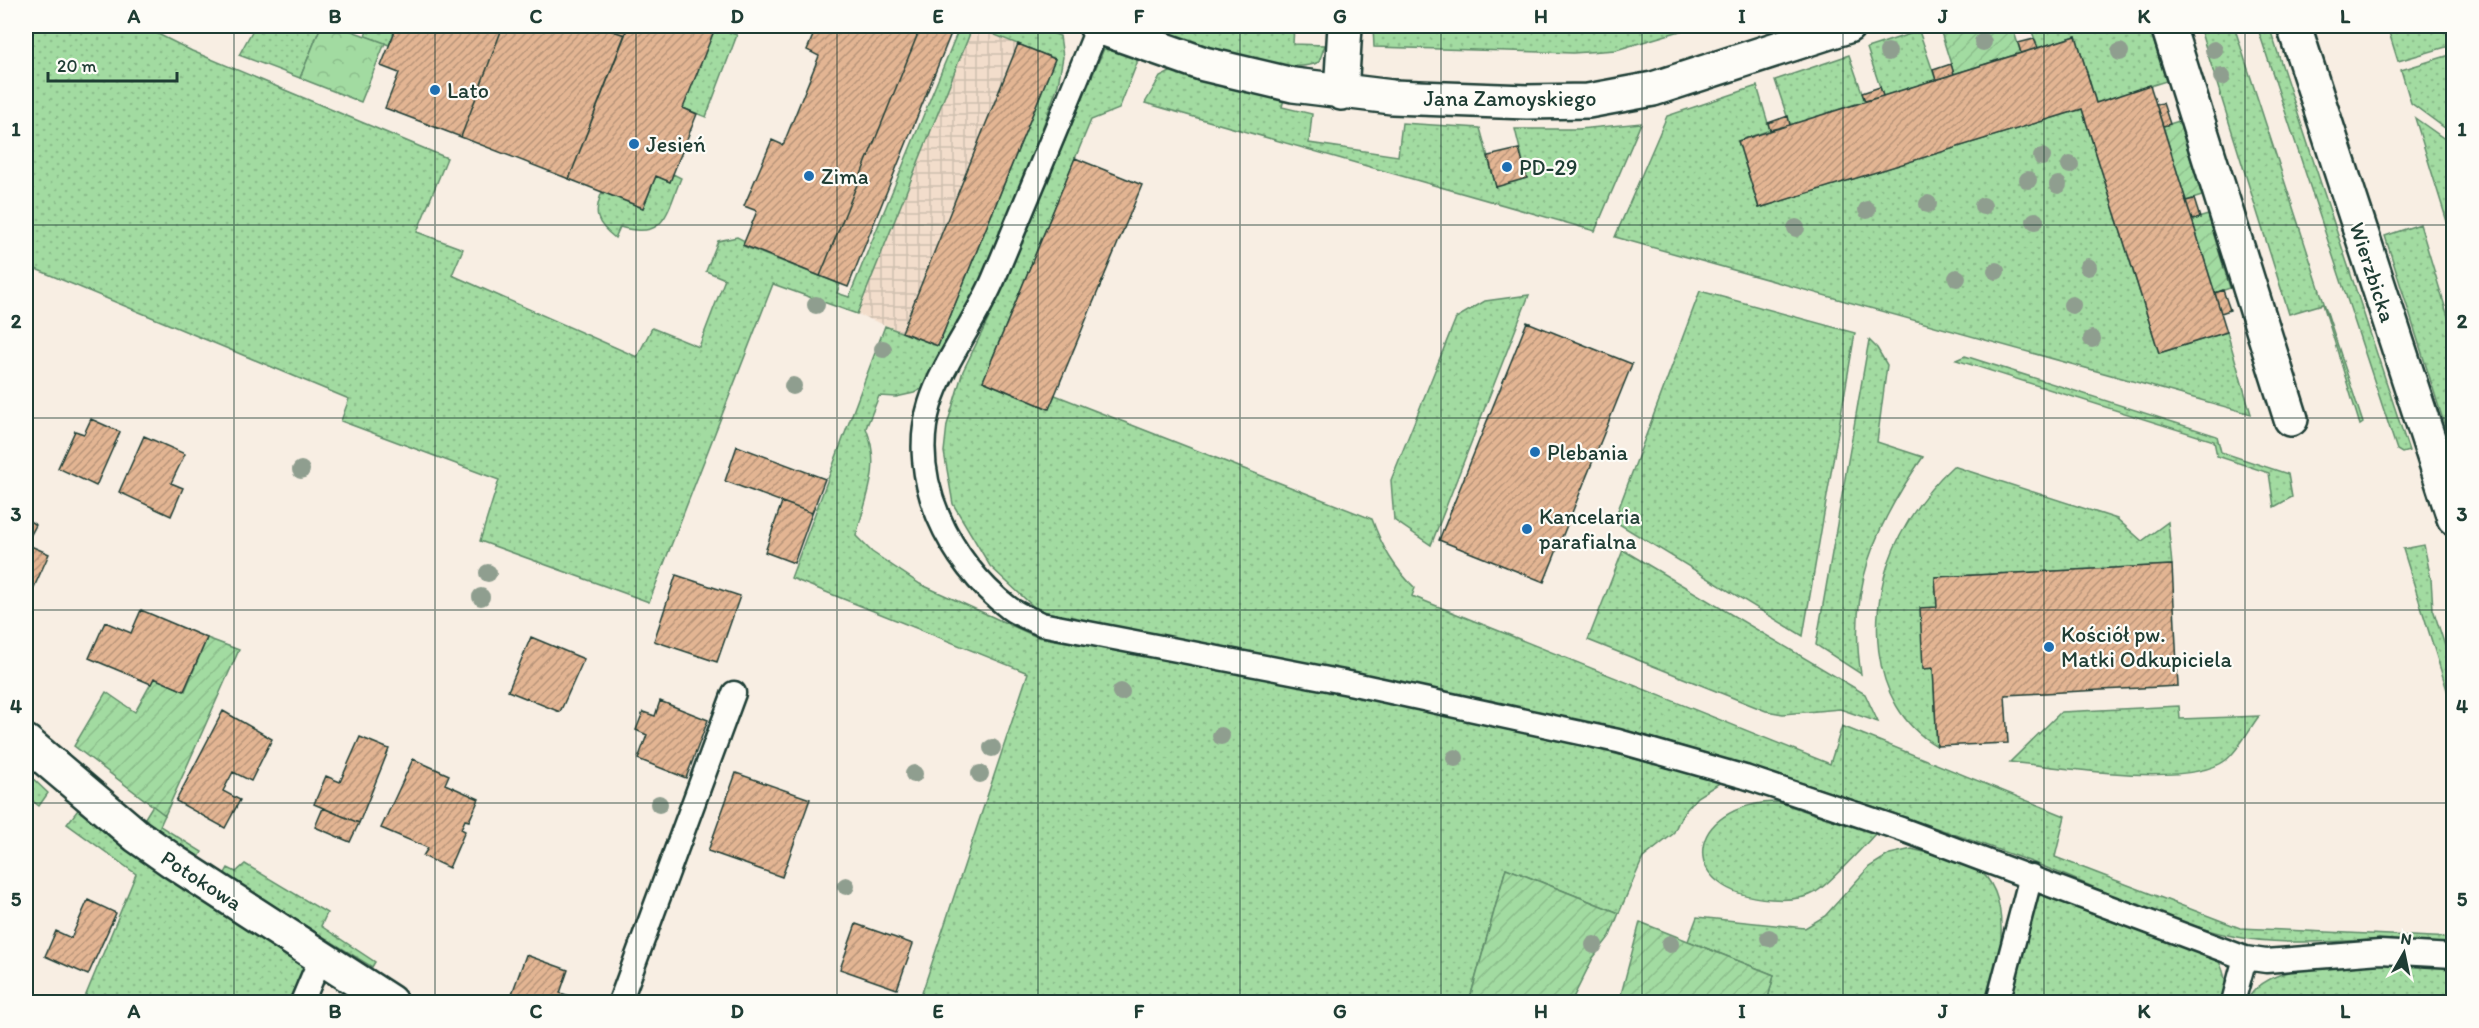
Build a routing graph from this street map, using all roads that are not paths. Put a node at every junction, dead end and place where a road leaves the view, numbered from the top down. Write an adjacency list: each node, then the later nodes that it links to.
1 (1097, 26): 6 (street, Jana Zamoyskiego); 11 (lane)
2 (1345, 26): 6 (street)
3 (1848, 26): 6 (street, Jana Zamoyskiego)
4 (2168, 26): 7 (street)
5 (2294, 26): 8 (street, Wierzbicka)
6 (1341, 93)
7 (2291, 419)
8 (2454, 518)
9 (734, 693): 17 (lane)
10 (26, 742): 13 (street, Potokowa)
11 (2031, 876): 14 (lane); 18 (lane)
12 (2454, 956): 14 (lane)
13 (321, 957): 15 (lane); 16 (street, Potokowa)
14 (2245, 958): 19 (lane)
15 (302, 1002)
16 (390, 1002)
17 (620, 1002)
18 (1998, 1002)
19 (2233, 1002)

